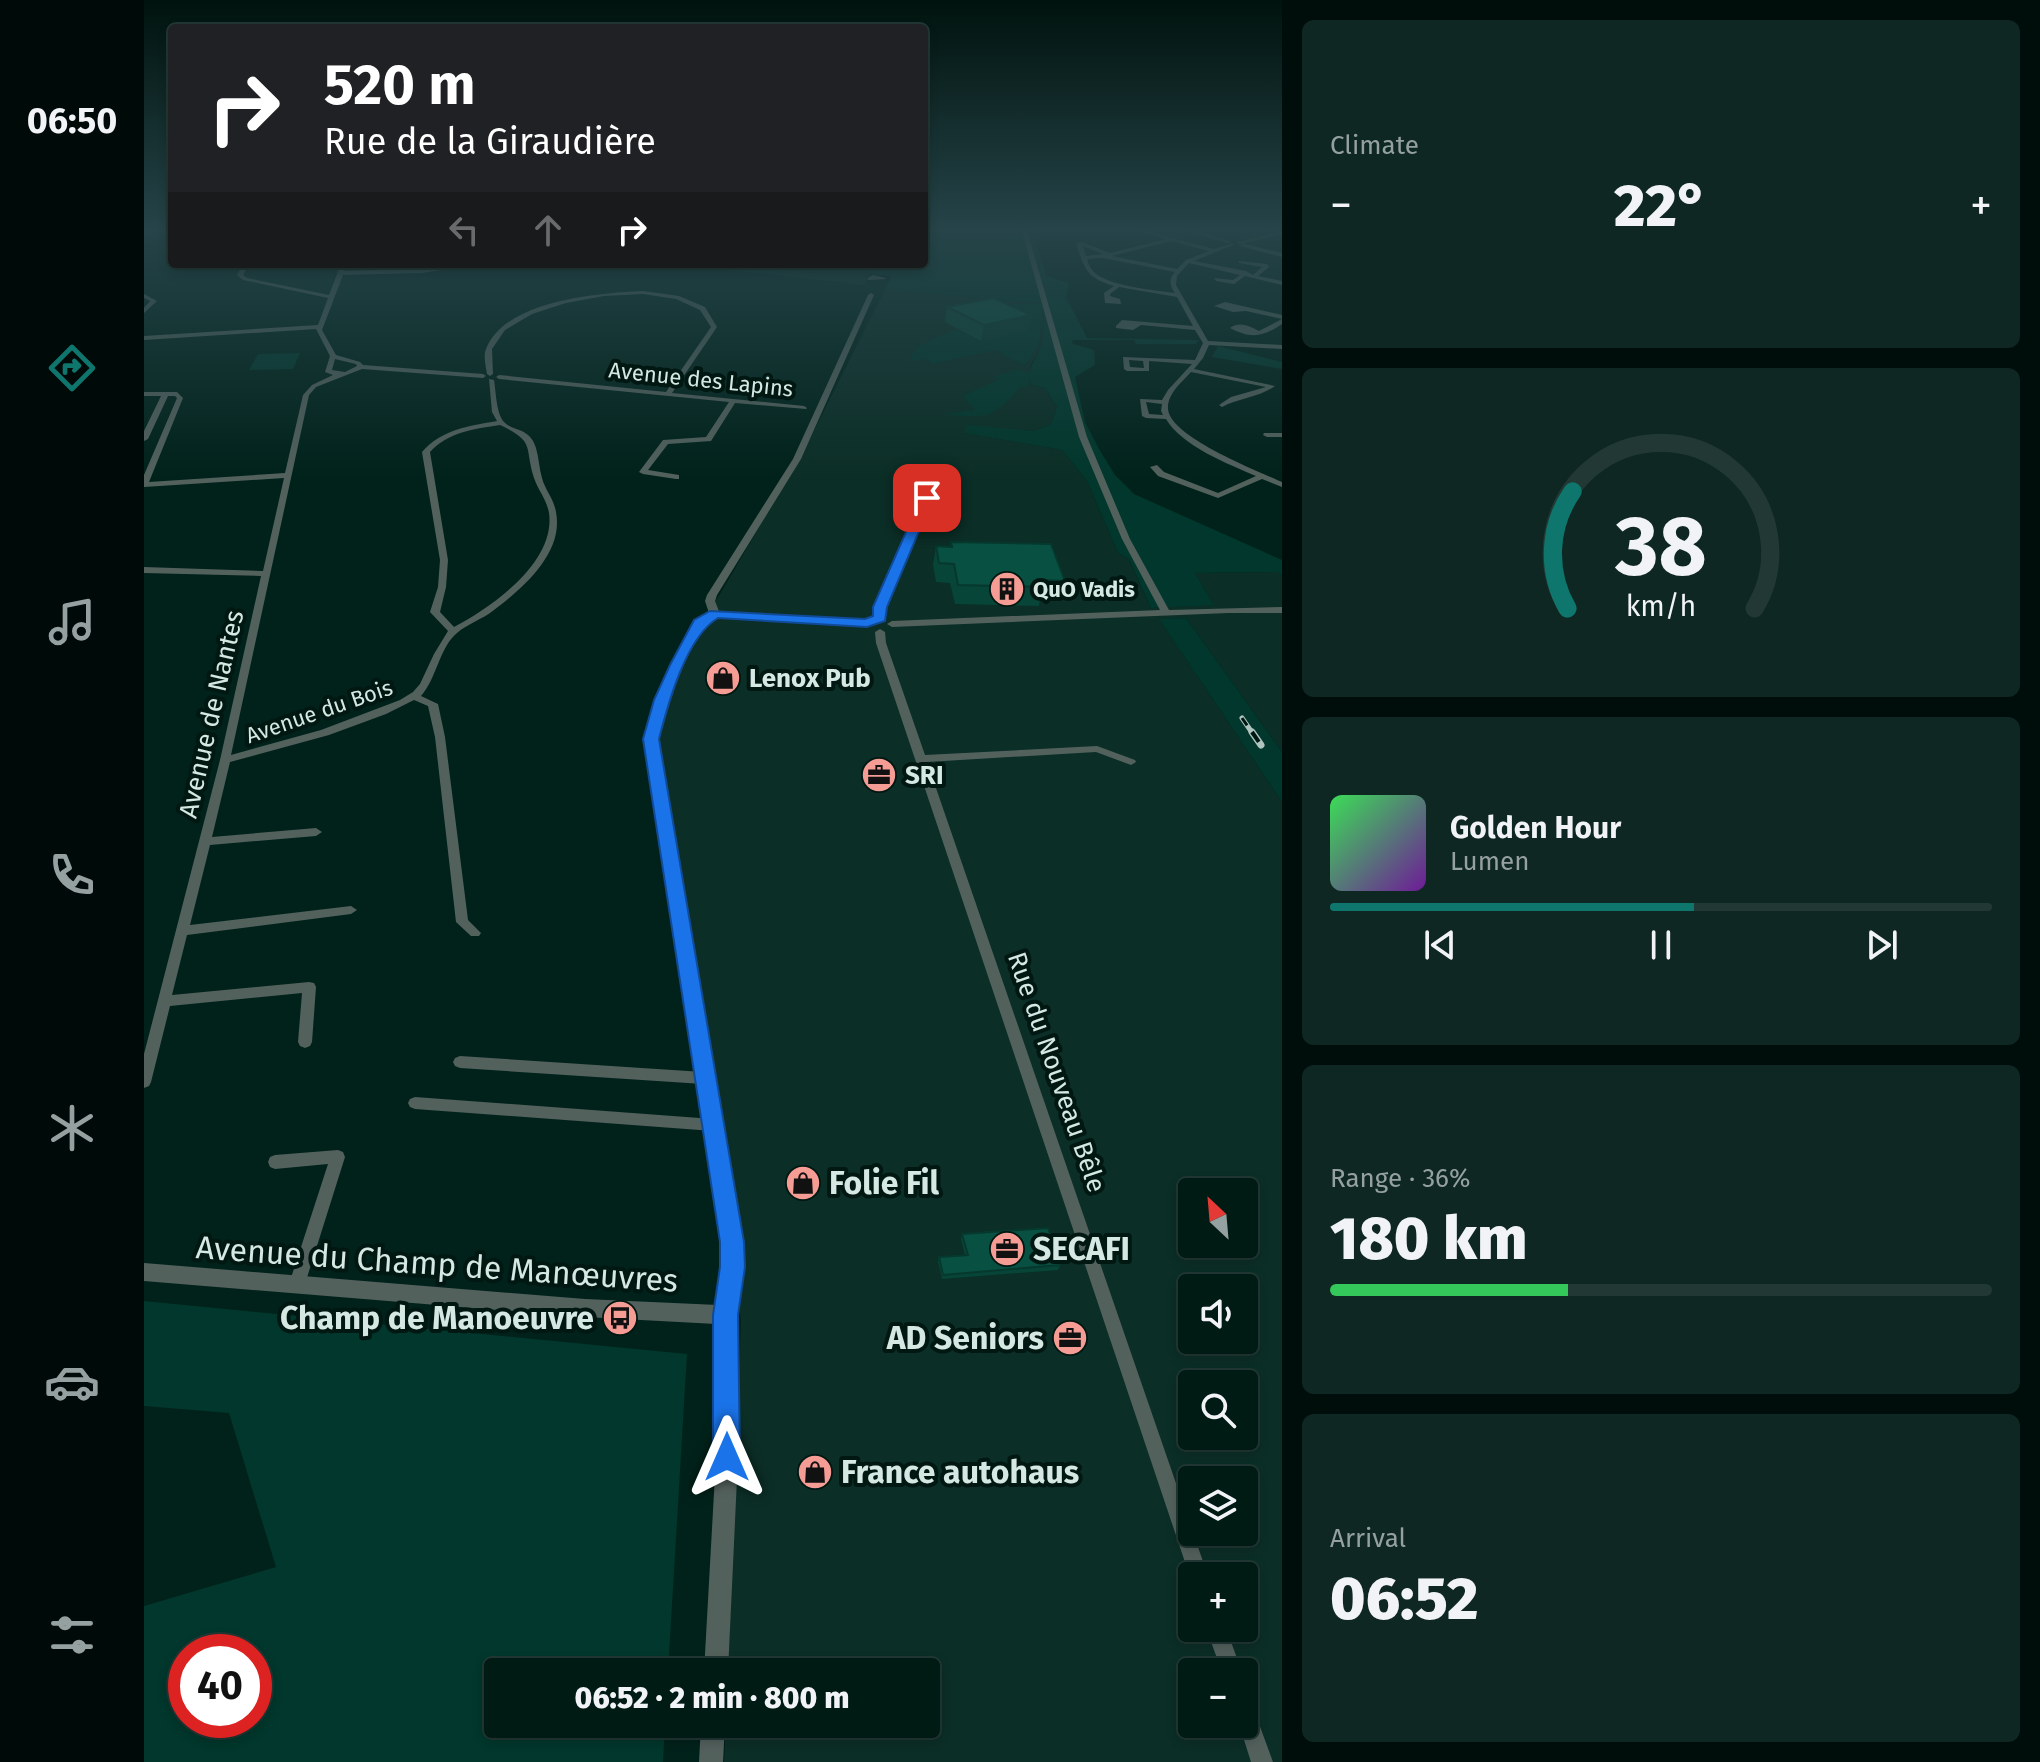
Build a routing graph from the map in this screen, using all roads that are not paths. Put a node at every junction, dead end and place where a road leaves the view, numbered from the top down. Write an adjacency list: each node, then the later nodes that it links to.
1 (325, 313): 10 (street)
2 (531, 313): 22 (street)
3 (708, 313): 25 (street)
4 (863, 313): 46 (street)
5 (1048, 313): 45 (street)
6 (1190, 313): 11 (street)
7 (1261, 313): 8 (street)
8 (1282, 319): 12 (street)
9 (1139, 324): 11 (street)
10 (320, 327): 13 (street); 17 (street)
11 (1199, 328): 14 (street)
12 (1258, 335)
13 (144, 338)
14 (1206, 343): 15 (street); 18 (street)
15 (1282, 347)
16 (1146, 359): 18 (street)
17 (332, 360): 19 (street); 21 (street)
18 (1196, 362): 20 (street)
19 (361, 367): 21 (street, Avenue de Nantes); 22 (street, Avenue des Lapins)
20 (1189, 370): 27 (street); 28 (street)
21 (340, 374): 37 (street, Avenue de Nantes)
22 (491, 377): 25 (street, Avenue des Lapins); 31 (street)
23 (166, 393): 24 (street); 34 (street); 40 (street)
24 (144, 394)
25 (668, 394): 26 (street, Avenue des Lapins)
26 (733, 401): 29 (street, Avenue des Lapins); 39 (street)
27 (1163, 402): 30 (street); 30 (street)
28 (1222, 405)
29 (804, 408)
30 (1166, 417): 38 (street)
31 (501, 423): 48 (street); 48 (street)
32 (1267, 435): 33 (street)
33 (1282, 435)
34 (144, 439)
35 (1154, 467): 38 (street)
36 (938, 471): 47 (street)
37 (288, 475): 40 (street); 43 (street, Avenue de Nantes)
38 (1263, 476): 41 (street)
39 (676, 477)
40 (144, 484)
41 (1282, 485)
42 (144, 570): 43 (street)
43 (265, 574): 51 (street, Avenue de Nantes)
44 (1282, 610): 45 (street)
45 (1166, 613): 47 (street)
46 (715, 614): 47 (street); 61 (street)
47 (884, 625): 50 (street, Rue du Nouveau Bêle)
48 (453, 631): 49 (street, Avenue du Bois)
49 (414, 697): 51 (street, Avenue du Bois); 57 (street)
50 (921, 759): 52 (street); 69 (street, Rue du Nouveau Bêle)
51 (225, 760): 54 (street, Avenue de Nantes)
52 (1131, 762)
53 (316, 832): 54 (street)
54 (205, 841): 56 (street, Avenue de Nantes)
55 (351, 910): 56 (street)
56 (182, 931): 58 (street, Avenue de Nantes)
57 (475, 933)
58 (164, 1001): 59 (street); 62 (street, Avenue de Nantes)
59 (305, 1042)
60 (460, 1062): 61 (street)
61 (703, 1078): 64 (street)
62 (144, 1082)
63 (415, 1103): 64 (street)
64 (713, 1125): 68 (street)
65 (275, 1162): 67 (street)
66 (144, 1272): 67 (street, Avenue du Champ de Manœuvres)
67 (297, 1284): 68 (street, Avenue du Champ de Manœuvres)
68 (726, 1315): 70 (street)
69 (1193, 1562)
70 (717, 1658)
71 (712, 1738): 73 (street)
72 (1254, 1738): 74 (street)
73 (711, 1762)
74 (1262, 1762)

